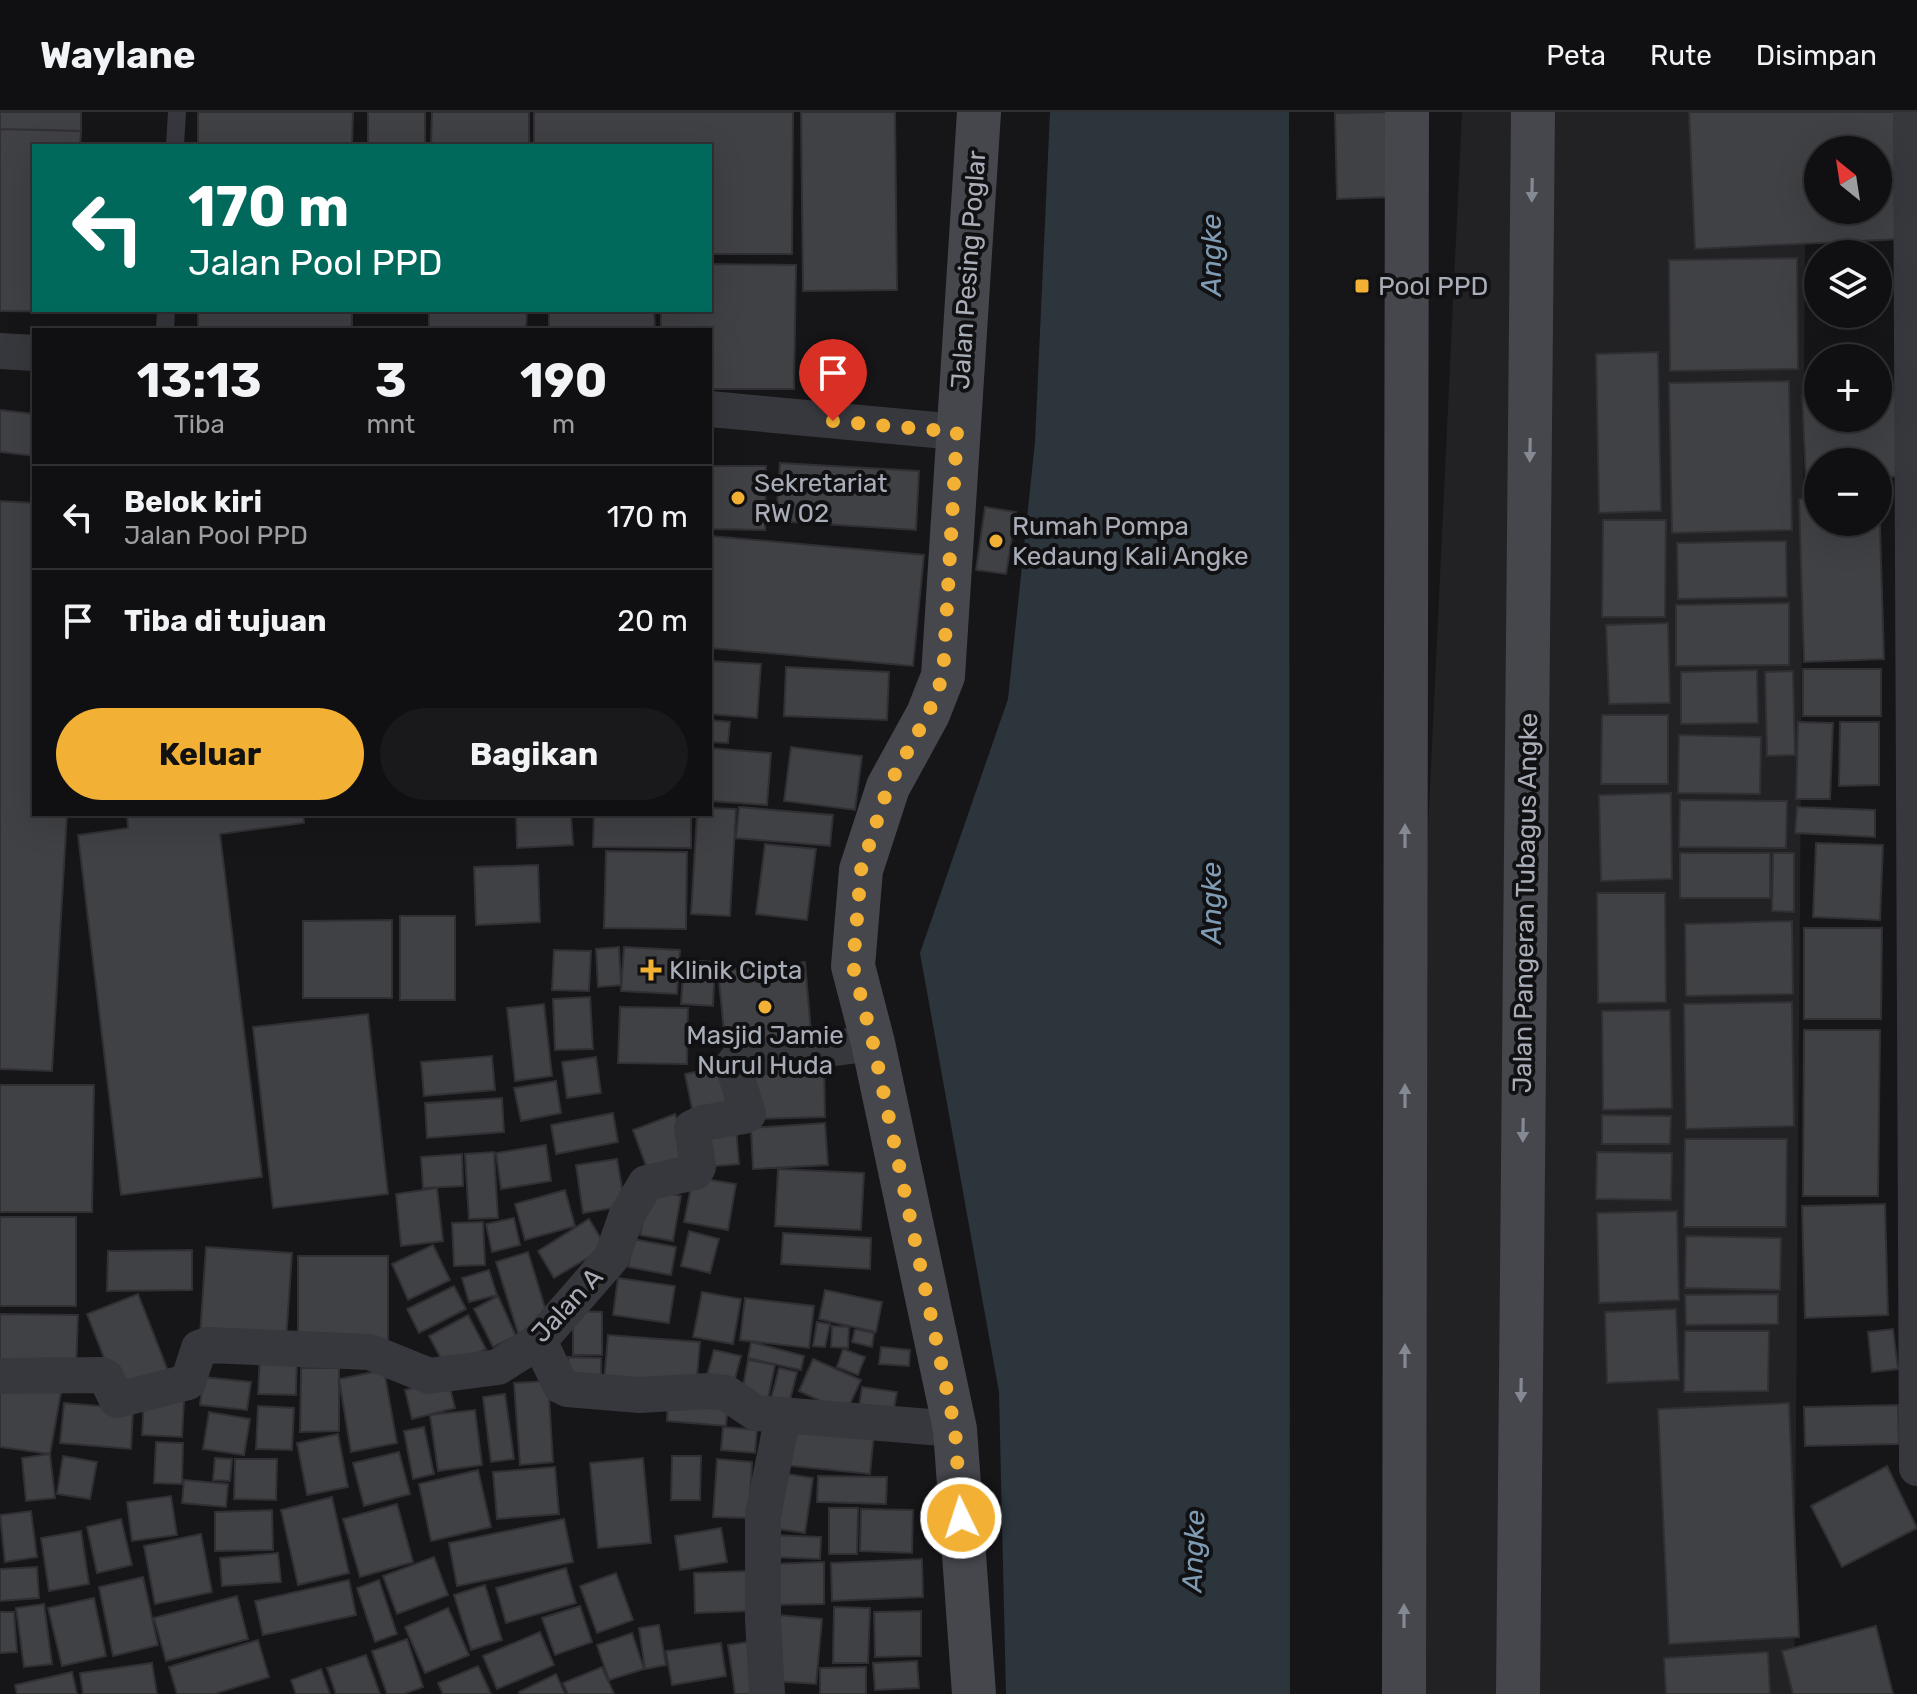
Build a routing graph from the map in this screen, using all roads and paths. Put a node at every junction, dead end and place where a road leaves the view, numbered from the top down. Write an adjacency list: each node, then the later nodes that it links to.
1 (177, 112): 6 (lane)
2 (979, 112): 10 (main road, Jalan Pesing Poglar)
3 (1407, 112): 20 (main road, one-way to 3)
4 (1533, 112): 21 (main road, Jalan Pangeran Tubagus Angke, one-way to 21)
5 (1911, 112): 12 (street)
6 (175, 144)
7 (0, 351): 8 (street)
8 (32, 353)
9 (712, 409): 10 (street)
10 (957, 432): 11 (main road, Jalan Pesing Poglar)
11 (873, 1043): 13 (street, Jalan A); 16 (main road, Jalan Pesing Poglar)
12 (1916, 1106): 17 (street)
13 (539, 1341): 14 (street, Jalan A); 15 (street)
14 (0, 1376)
15 (783, 1416): 16 (street); 18 (street)
16 (955, 1429): 19 (main road, Jalan Pesing Poglar)
17 (1917, 1468)
18 (767, 1694)
19 (974, 1694)
20 (1404, 1694)
21 (1518, 1694)

